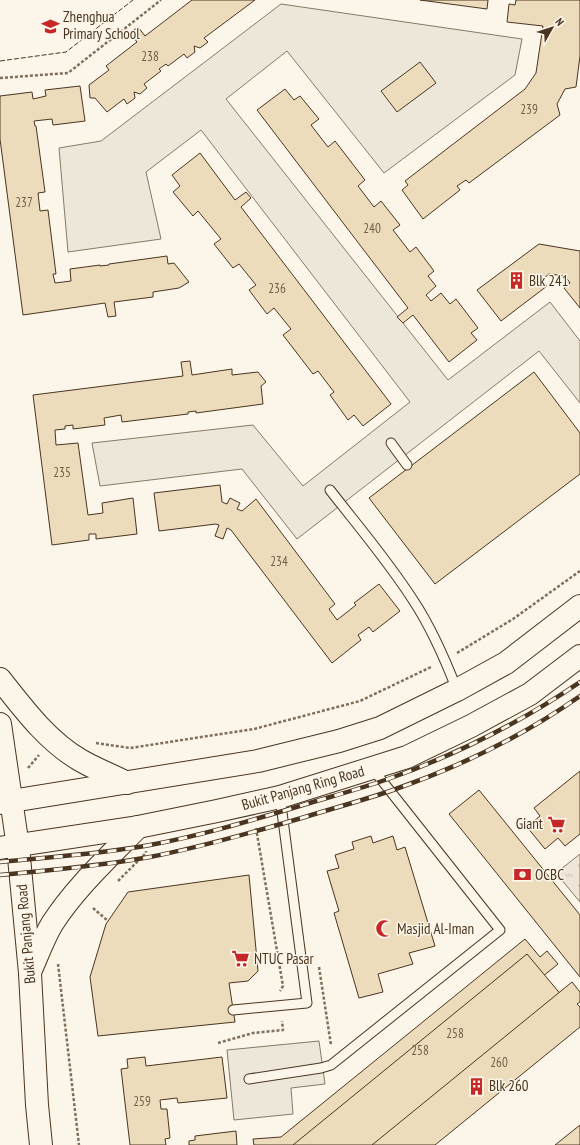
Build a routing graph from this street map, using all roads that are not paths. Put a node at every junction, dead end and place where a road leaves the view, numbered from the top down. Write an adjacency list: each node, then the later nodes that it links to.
1 (391, 443): 2 (lane)
2 (407, 465)
3 (330, 490): 7 (lane)
4 (580, 606): 7 (main road)
5 (580, 656): 9 (main road, Bukit Panjang Ring Road)
6 (0, 679): 10 (main road)
7 (457, 690): 10 (main road)
8 (0, 724): 12 (main road, Bukit Panjang Road)
9 (372, 768): 11 (main road, Bukit Panjang Ring Road); 17 (lane)
10 (127, 783): 12 (main road)
11 (280, 797): 13 (main road, Bukit Panjang Ring Road); 16 (lane)
12 (6, 802): 14 (main road, Bukit Panjang Road)
13 (138, 827): 14 (main road, Bukit Panjang Ring Road); 15 (main road)
14 (9, 848): 15 (main road, Bukit Panjang Road)
15 (30, 973): 18 (main road, Bukit Panjang Road)
16 (233, 1010)
17 (249, 1079)
18 (41, 1145)

